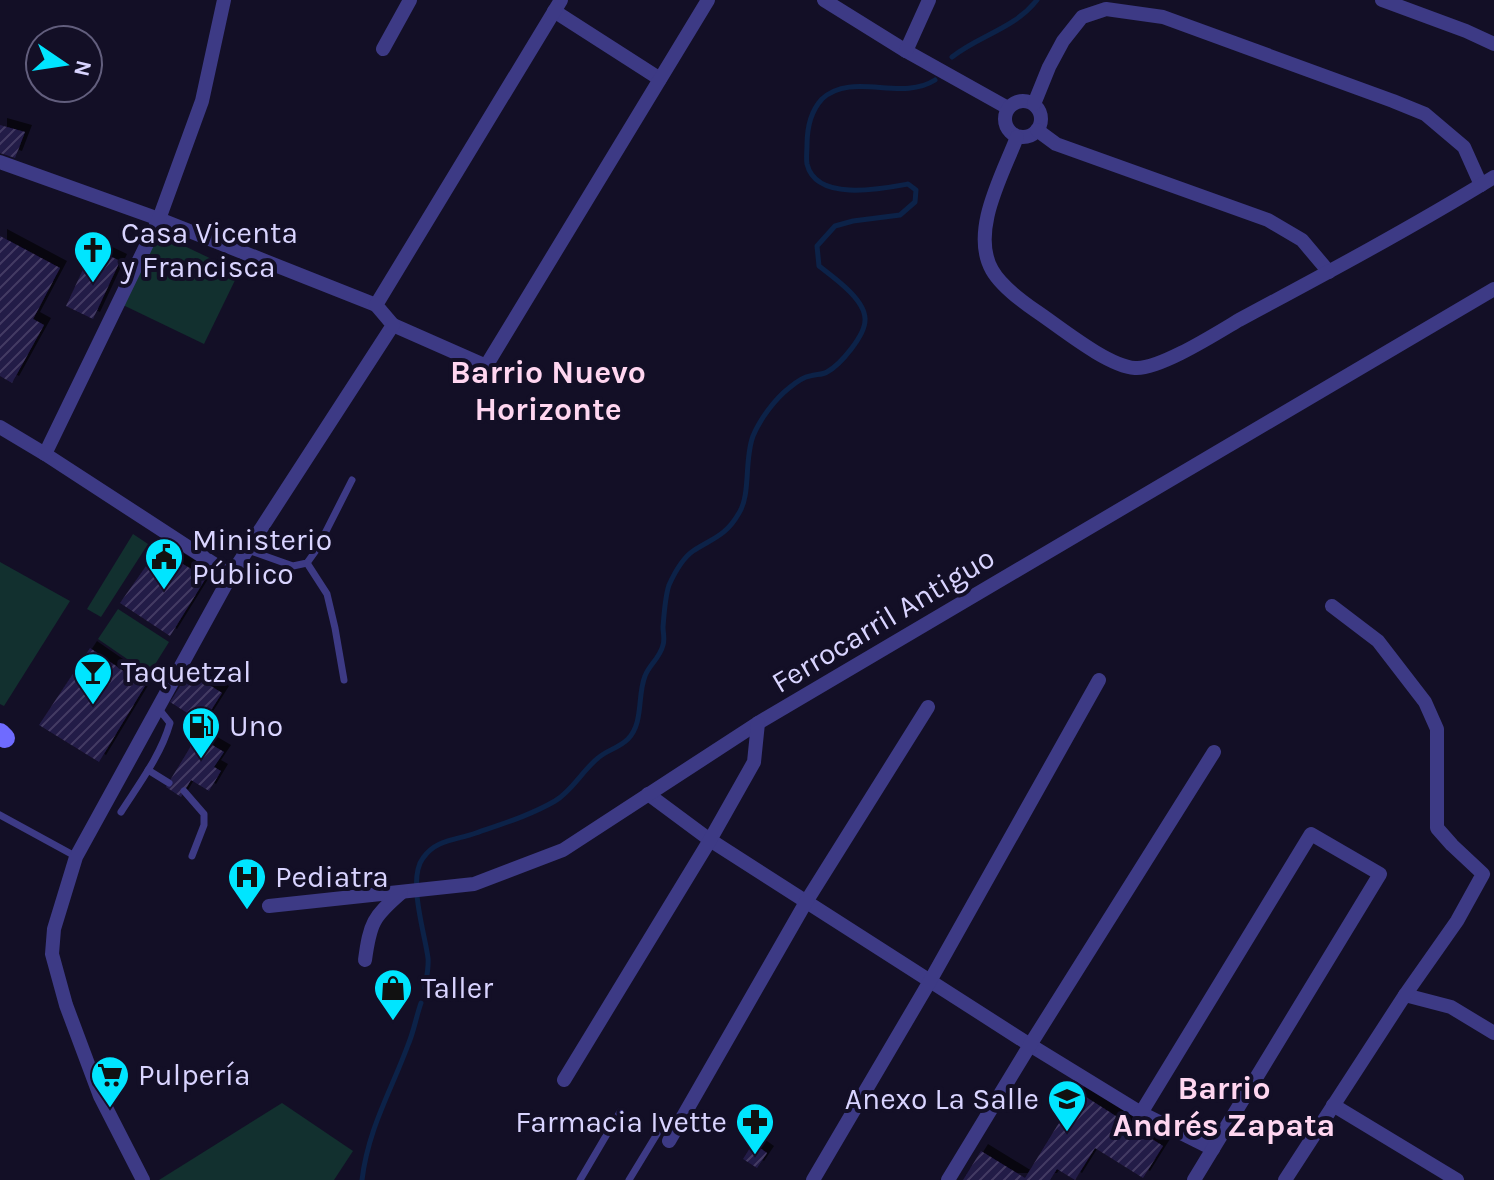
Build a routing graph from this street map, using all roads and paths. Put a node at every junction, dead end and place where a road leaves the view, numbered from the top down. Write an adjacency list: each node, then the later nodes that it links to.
1 (224, 0): 18 (street)
2 (410, 0): 9 (street)
3 (708, 0): 11 (street)
4 (824, 0): 10 (street)
5 (929, 0): 10 (street)
6 (1382, 0): 8 (street)
7 (557, 6): 11 (street); 21 (street)
8 (1494, 44)
9 (383, 49)
10 (906, 51): 13 (street)
11 (660, 79): 22 (street)
12 (1034, 104): 13 (street); 14 (street); 17 (street)
13 (1008, 108): 15 (street)
14 (1037, 130): 15 (street); 19 (street)
15 (1017, 137): 19 (street)
16 (0, 162): 18 (street)
17 (1488, 181): 19 (street)
18 (159, 219): 21 (street); 24 (street)
19 (1329, 272)
20 (1494, 289): 34 (street, Ferrocarril Antiguo)
21 (376, 305): 22 (street)
22 (393, 325): 26 (street)
23 (0, 427): 24 (street)
24 (45, 454): 28 (street)
25 (352, 480): 27 (lane)
26 (246, 549): 27 (lane); 28 (street)
27 (307, 563): 30 (lane)
28 (231, 575): 33 (street)
29 (1332, 606): 45 (street)
30 (344, 680)
31 (1099, 680): 50 (street)
32 (928, 707): 47 (street)
33 (158, 708): 36 (lane); 44 (street)
34 (758, 723): 39 (street, Ferrocarril Antiguo); 42 (street)
35 (1214, 752): 53 (street)
36 (148, 770): 37 (lane); 40 (lane)
37 (169, 783)
38 (184, 791): 43 (lane)
39 (648, 794): 42 (street); 46 (street, Ferrocarril Antiguo)
40 (121, 812)
41 (0, 815): 44 (lane)
42 (710, 840): 47 (street); 54 (street)
43 (192, 856)
44 (76, 857): 60 (street)
45 (1488, 877): 51 (street)
46 (402, 892): 48 (street, Ferrocarril Antiguo); 49 (street)
47 (806, 902): 50 (street); 58 (street)
48 (269, 906)
49 (365, 960)
50 (930, 981): 53 (street); 63 (street)
51 (1405, 995): 52 (street); 55 (street)
52 (1494, 1033)
53 (1030, 1045): 57 (street); 64 (street)
54 (564, 1080)
55 (1333, 1105): 66 (street); 67 (street)
56 (620, 1112): 61 (lane)
57 (1141, 1113): 59 (street); 59 (street)
58 (663, 1138): 62 (lane)
59 (1213, 1149): 65 (street)
60 (143, 1180)
61 (580, 1180)
62 (629, 1180)
63 (813, 1180)
64 (948, 1180)
65 (1194, 1180)
66 (1285, 1180)
67 (1457, 1180)

